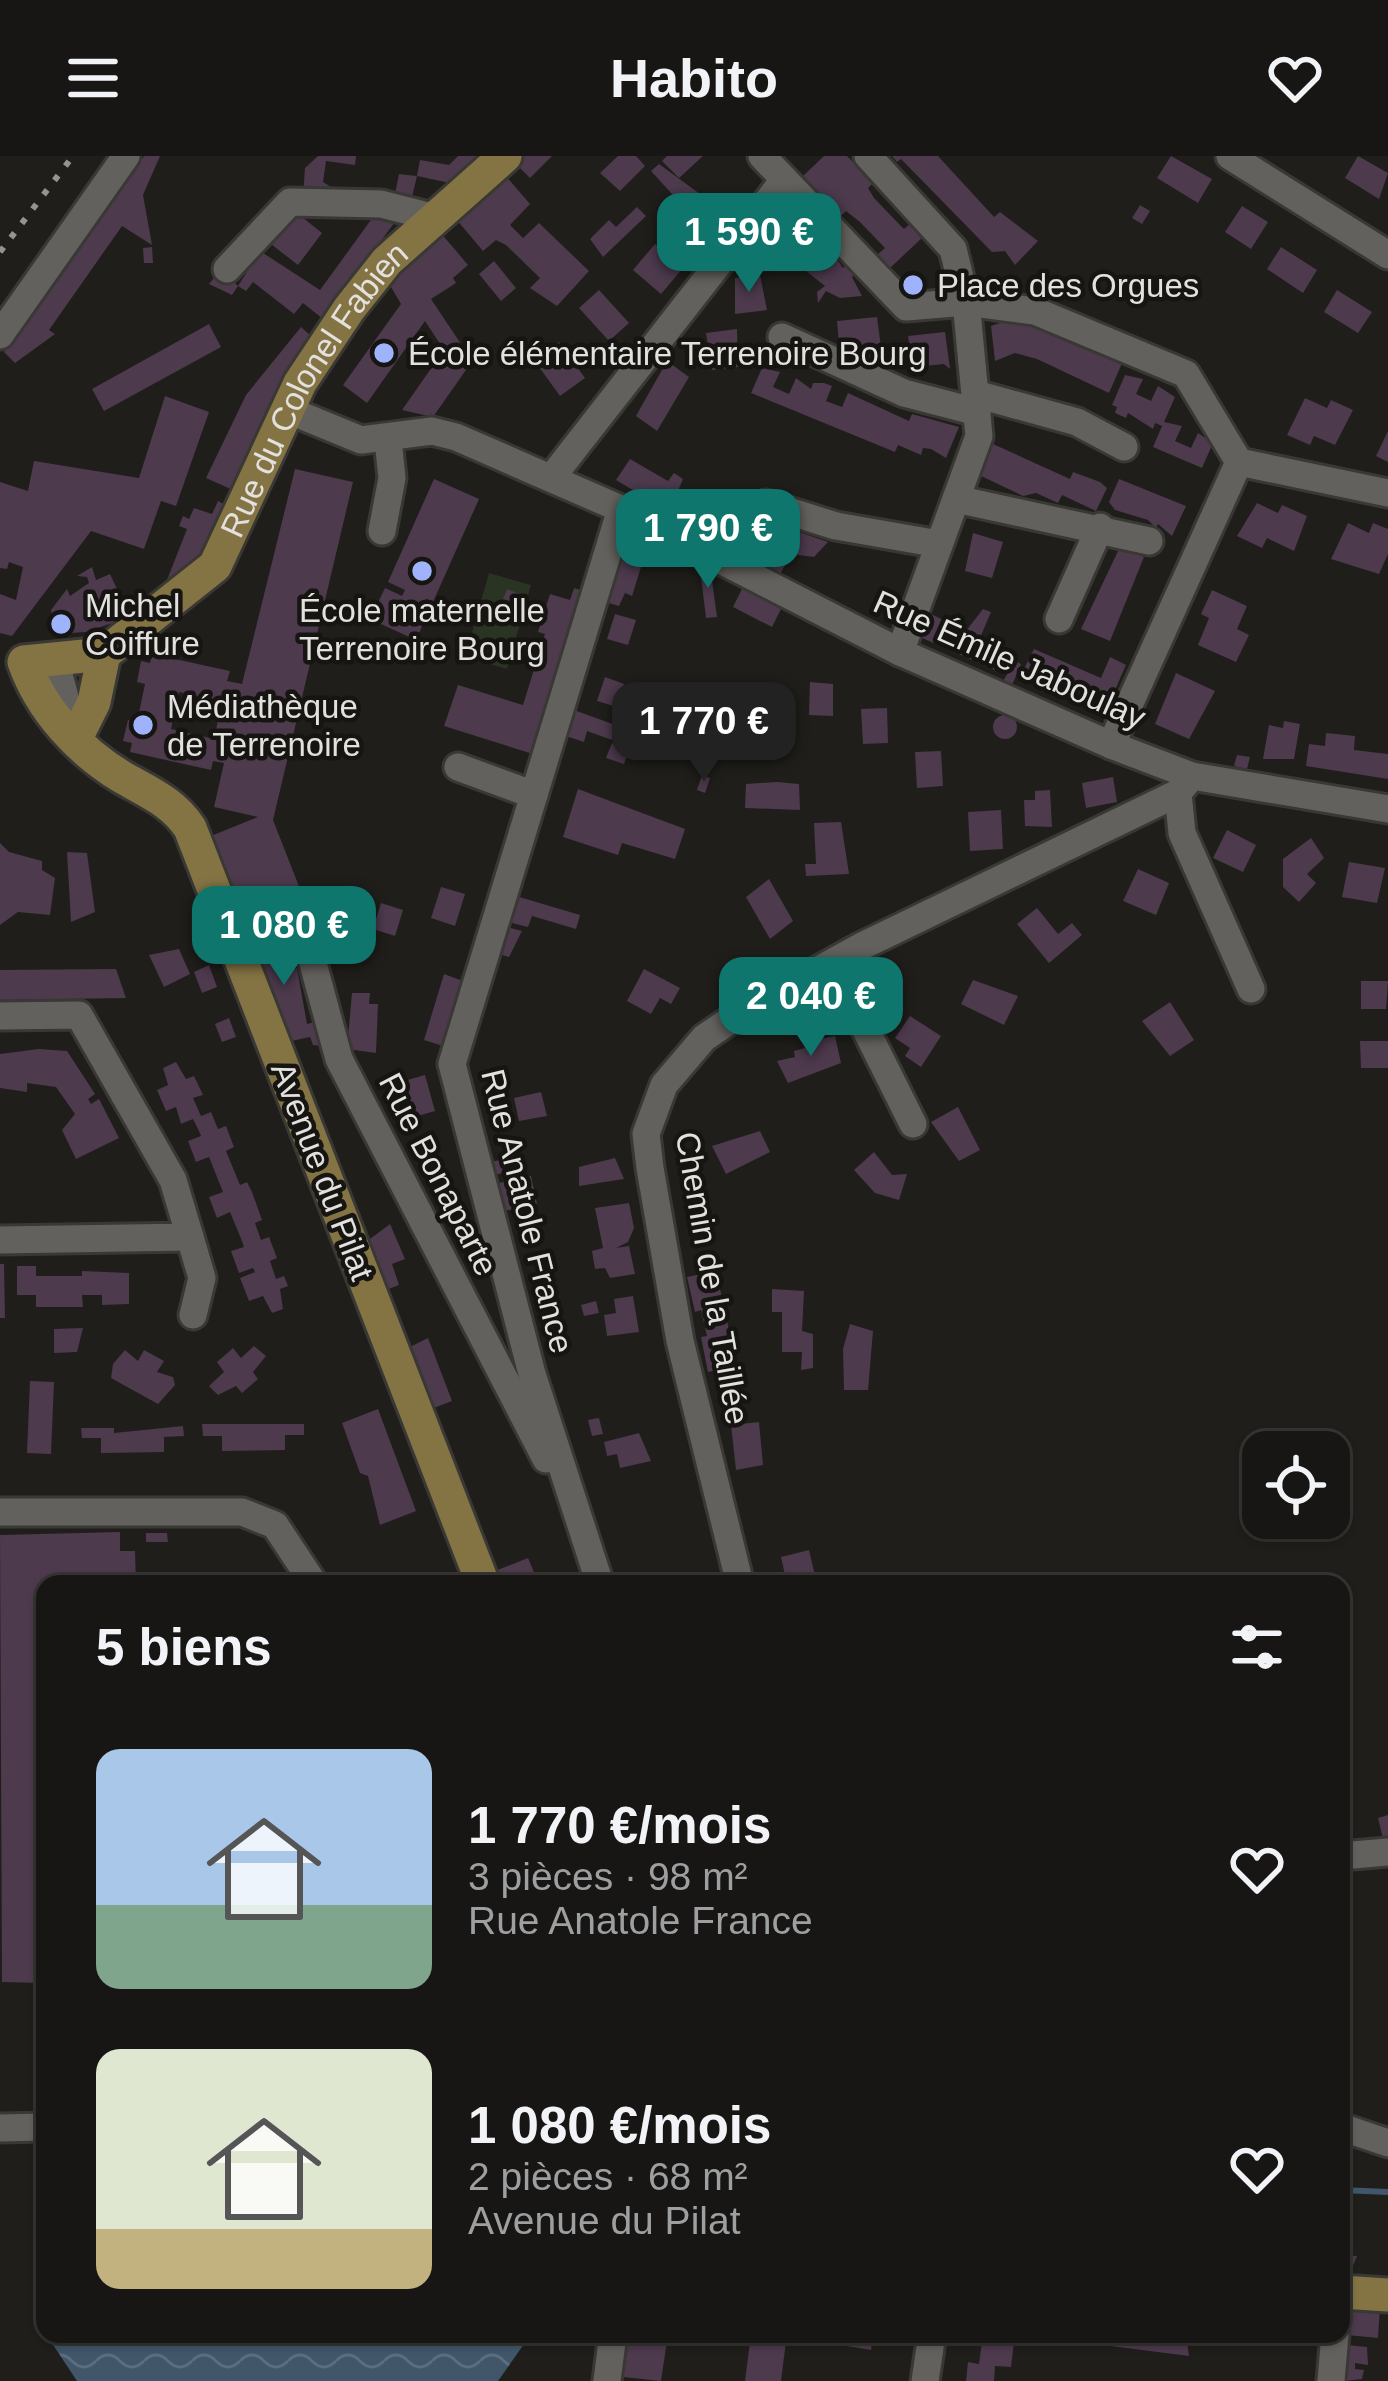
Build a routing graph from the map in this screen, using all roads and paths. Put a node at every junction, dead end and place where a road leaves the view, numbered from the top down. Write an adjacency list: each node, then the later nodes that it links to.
1 (126, 156): 11 (street)
2 (505, 156): 7 (main road, Rue du Colonel Fabien)
3 (762, 156): 6 (street)
4 (868, 156): 10 (street)
5 (1230, 156): 8 (street)
6 (784, 180): 10 (street); 18 (street)
7 (436, 218): 9 (street); 14 (main road, Rue du Colonel Fabien)
8 (1388, 255)
9 (227, 269)
10 (965, 302): 13 (street); 17 (street)
11 (0, 334)
12 (782, 337): 13 (street)
13 (976, 403): 16 (street); 20 (street)
14 (287, 410): 15 (street, Rue Émile Jaboulay); 29 (main road, Rue du Colonel Fabien)
15 (388, 440): 18 (street, Rue Émile Jaboulay); 24 (street)
16 (1124, 447)
17 (1239, 462): 19 (street); 32 (street)
18 (552, 477): 22 (street, Rue Émile Jaboulay)
19 (1388, 494)
20 (956, 500): 23 (street); 26 (street)
21 (766, 504): 26 (street)
22 (621, 509): 28 (street, Rue Émile Jaboulay); 35 (street, Rue Anatole France)
23 (1100, 527): 25 (street); 27 (street)
24 (382, 531)
25 (1149, 541)
26 (939, 544): 28 (street)
27 (1060, 619)
28 (900, 652): 32 (street, Rue Émile Jaboulay)
29 (104, 654): 30 (main road); 31 (main road)
30 (26, 660): 31 (main road, Avenue du Pilat)
31 (76, 738): 48 (main road, Avenue du Pilat)
32 (1111, 745): 34 (street, Rue Émile Jaboulay)
33 (458, 767): 35 (street)
34 (1185, 785): 36 (street, Rue Émile Jaboulay); 38 (street, Chemin de la Taillée); 39 (street)
35 (534, 795): 45 (street, Rue Anatole France)
36 (1388, 809)
37 (302, 923): 45 (street, Rue Bonaparte)
38 (839, 959): 41 (street); 50 (street, Chemin de la Taillée)
39 (1251, 988)
40 (0, 1016): 42 (street)
41 (914, 1124)
42 (190, 1237): 43 (street); 44 (street)
43 (0, 1240)
44 (193, 1315)
45 (573, 1510): 49 (street, Rue Anatole France)
46 (0, 1512): 47 (street)
47 (308, 1575)
48 (480, 1575)
49 (597, 1575)
50 (738, 1575)
51 (1388, 1852): 52 (street)
52 (1350, 1855)
53 (36, 2127): 54 (street)
54 (0, 2128)
55 (1350, 2130): 56 (street)
56 (1388, 2144)
57 (1350, 2293): 58 (main road)
58 (1388, 2295)
59 (612, 2343): 62 (street)
60 (931, 2343): 63 (street)
61 (1334, 2343): 64 (street)
62 (607, 2381)
63 (925, 2381)
64 (1331, 2381)

